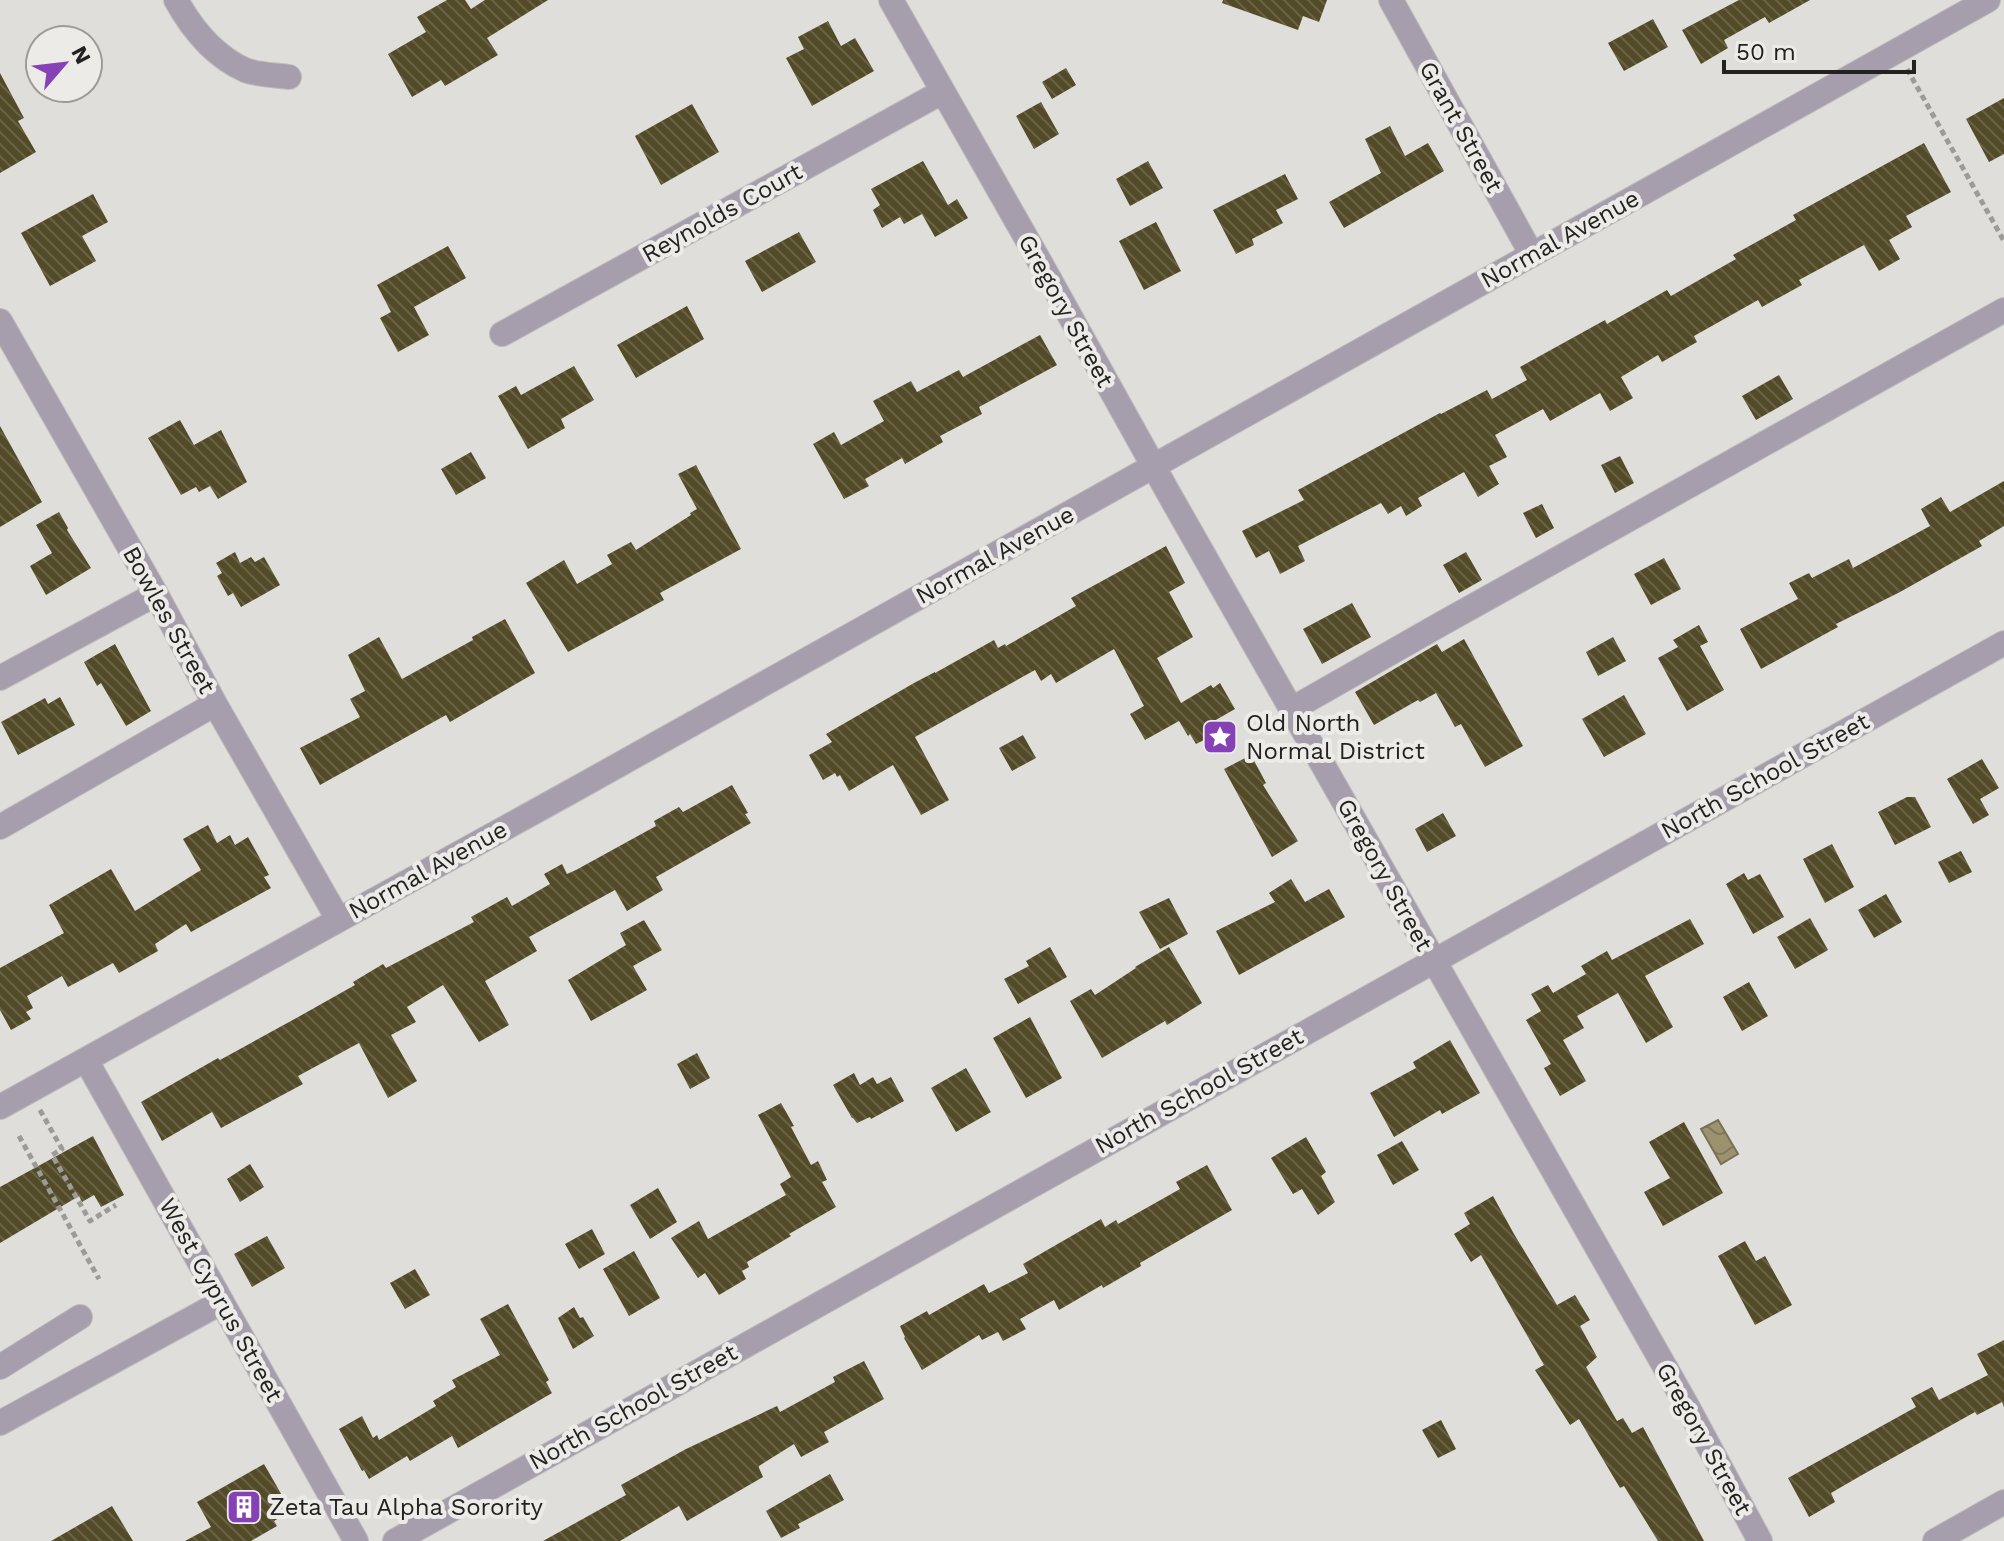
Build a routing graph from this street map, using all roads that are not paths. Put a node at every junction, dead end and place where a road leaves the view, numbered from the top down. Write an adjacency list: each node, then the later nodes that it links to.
1 (176, 0): 5 (street)
2 (891, 0): 6 (street, Gregory Street)
3 (1391, 0): 7 (street, Grant Street)
4 (1988, 0): 7 (street, Normal Avenue)
5 (289, 77)
6 (942, 92): 10 (street, Reynolds Court); 11 (street, Gregory Street)
7 (1532, 255): 11 (street, Normal Avenue)
8 (2004, 310): 16 (street)
9 (0, 321): 12 (street, Bowles Street)
10 (502, 334)
11 (1153, 466): 16 (street, Gregory Street); 18 (street, Normal Avenue)
12 (156, 594): 14 (street); 15 (street, Bowles Street)
13 (2004, 643): 19 (street, North School Street)
14 (0, 678)
15 (215, 704): 17 (street); 18 (street, Bowles Street)
16 (1292, 709): 19 (street, Gregory Street)
17 (0, 827)
18 (338, 919): 20 (street, Normal Avenue)
19 (1433, 960): 28 (street, North School Street); 29 (street, Gregory Street)
20 (86, 1060): 21 (street, Normal Avenue); 22 (street, West Cyprus Street)
21 (0, 1107)
22 (222, 1302): 25 (street); 27 (street, West Cyprus Street)
23 (80, 1317): 24 (street)
24 (0, 1367)
25 (0, 1423)
26 (2004, 1502): 30 (street)
27 (356, 1541)
28 (395, 1541)
29 (1760, 1541)
30 (1935, 1541)

